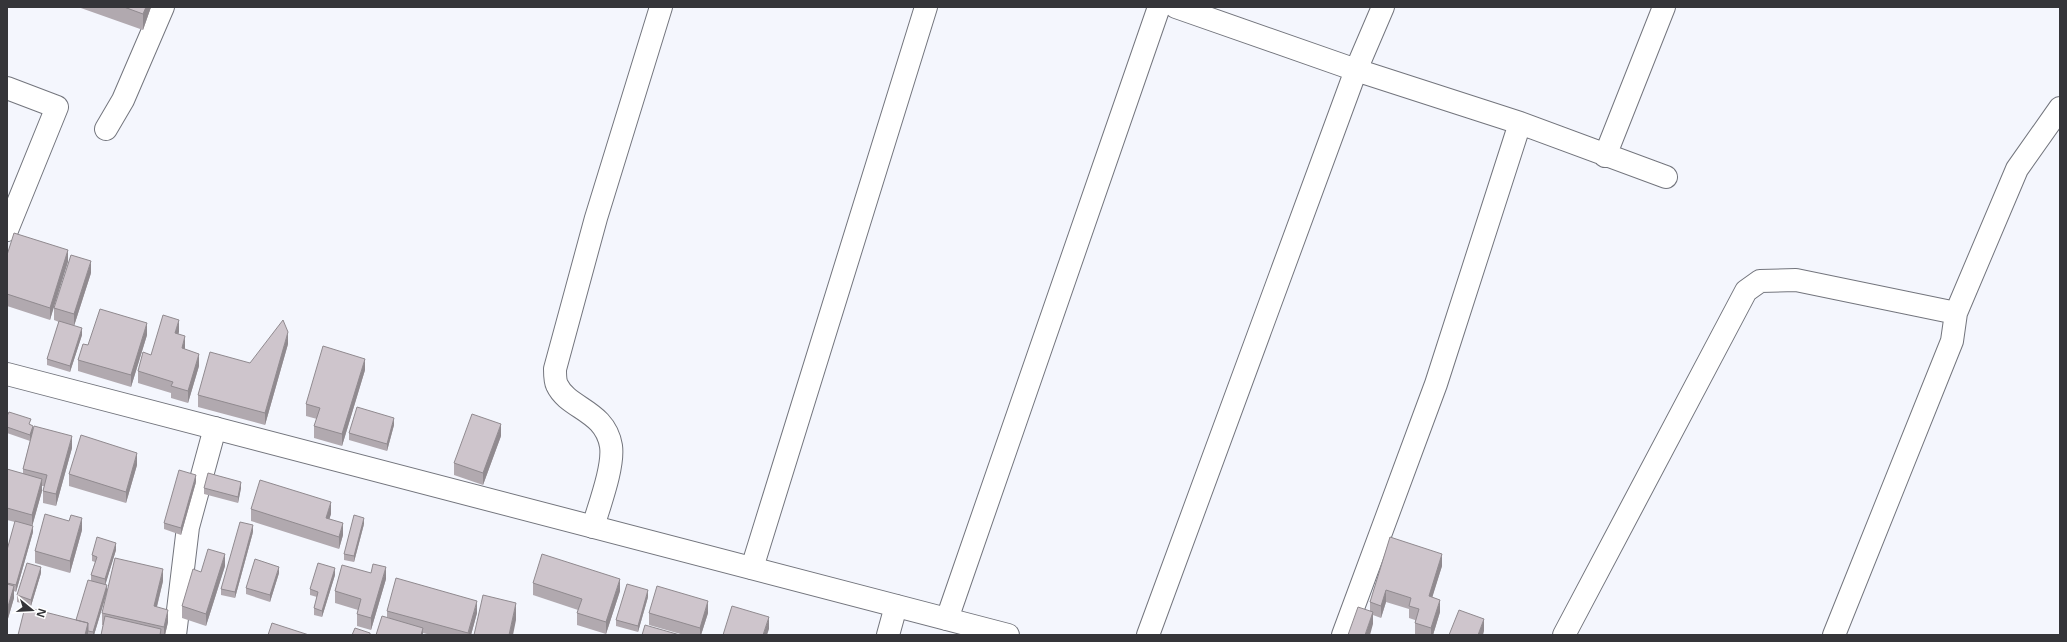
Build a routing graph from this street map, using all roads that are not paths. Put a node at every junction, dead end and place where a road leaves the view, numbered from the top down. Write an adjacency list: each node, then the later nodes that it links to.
1 (163, 7): 12 (street)
2 (661, 7): 19 (street)
3 (926, 7): 20 (street)
4 (1159, 7): 22 (street)
5 (1176, 7): 8 (street)
6 (1383, 7): 8 (street)
7 (1664, 7): 13 (street)
8 (1356, 70): 11 (street); 26 (street)
9 (7, 88): 15 (street)
10 (2060, 108): 16 (street)
11 (1520, 124): 13 (street); 27 (street)
12 (106, 129)
13 (1605, 156): 14 (street)
14 (1666, 178)
15 (7, 230)
16 (1956, 313): 28 (street); 29 (street)
17 (7, 374): 18 (street)
18 (215, 428): 19 (street); 23 (street)
19 (593, 527): 20 (street)
20 (752, 568): 21 (street)
21 (896, 606): 22 (street); 24 (street)
22 (947, 619): 25 (street)
23 (175, 635)
24 (888, 635)
25 (1008, 635)
26 (1148, 635)
27 (1343, 635)
28 (1564, 635)
29 (1834, 635)

